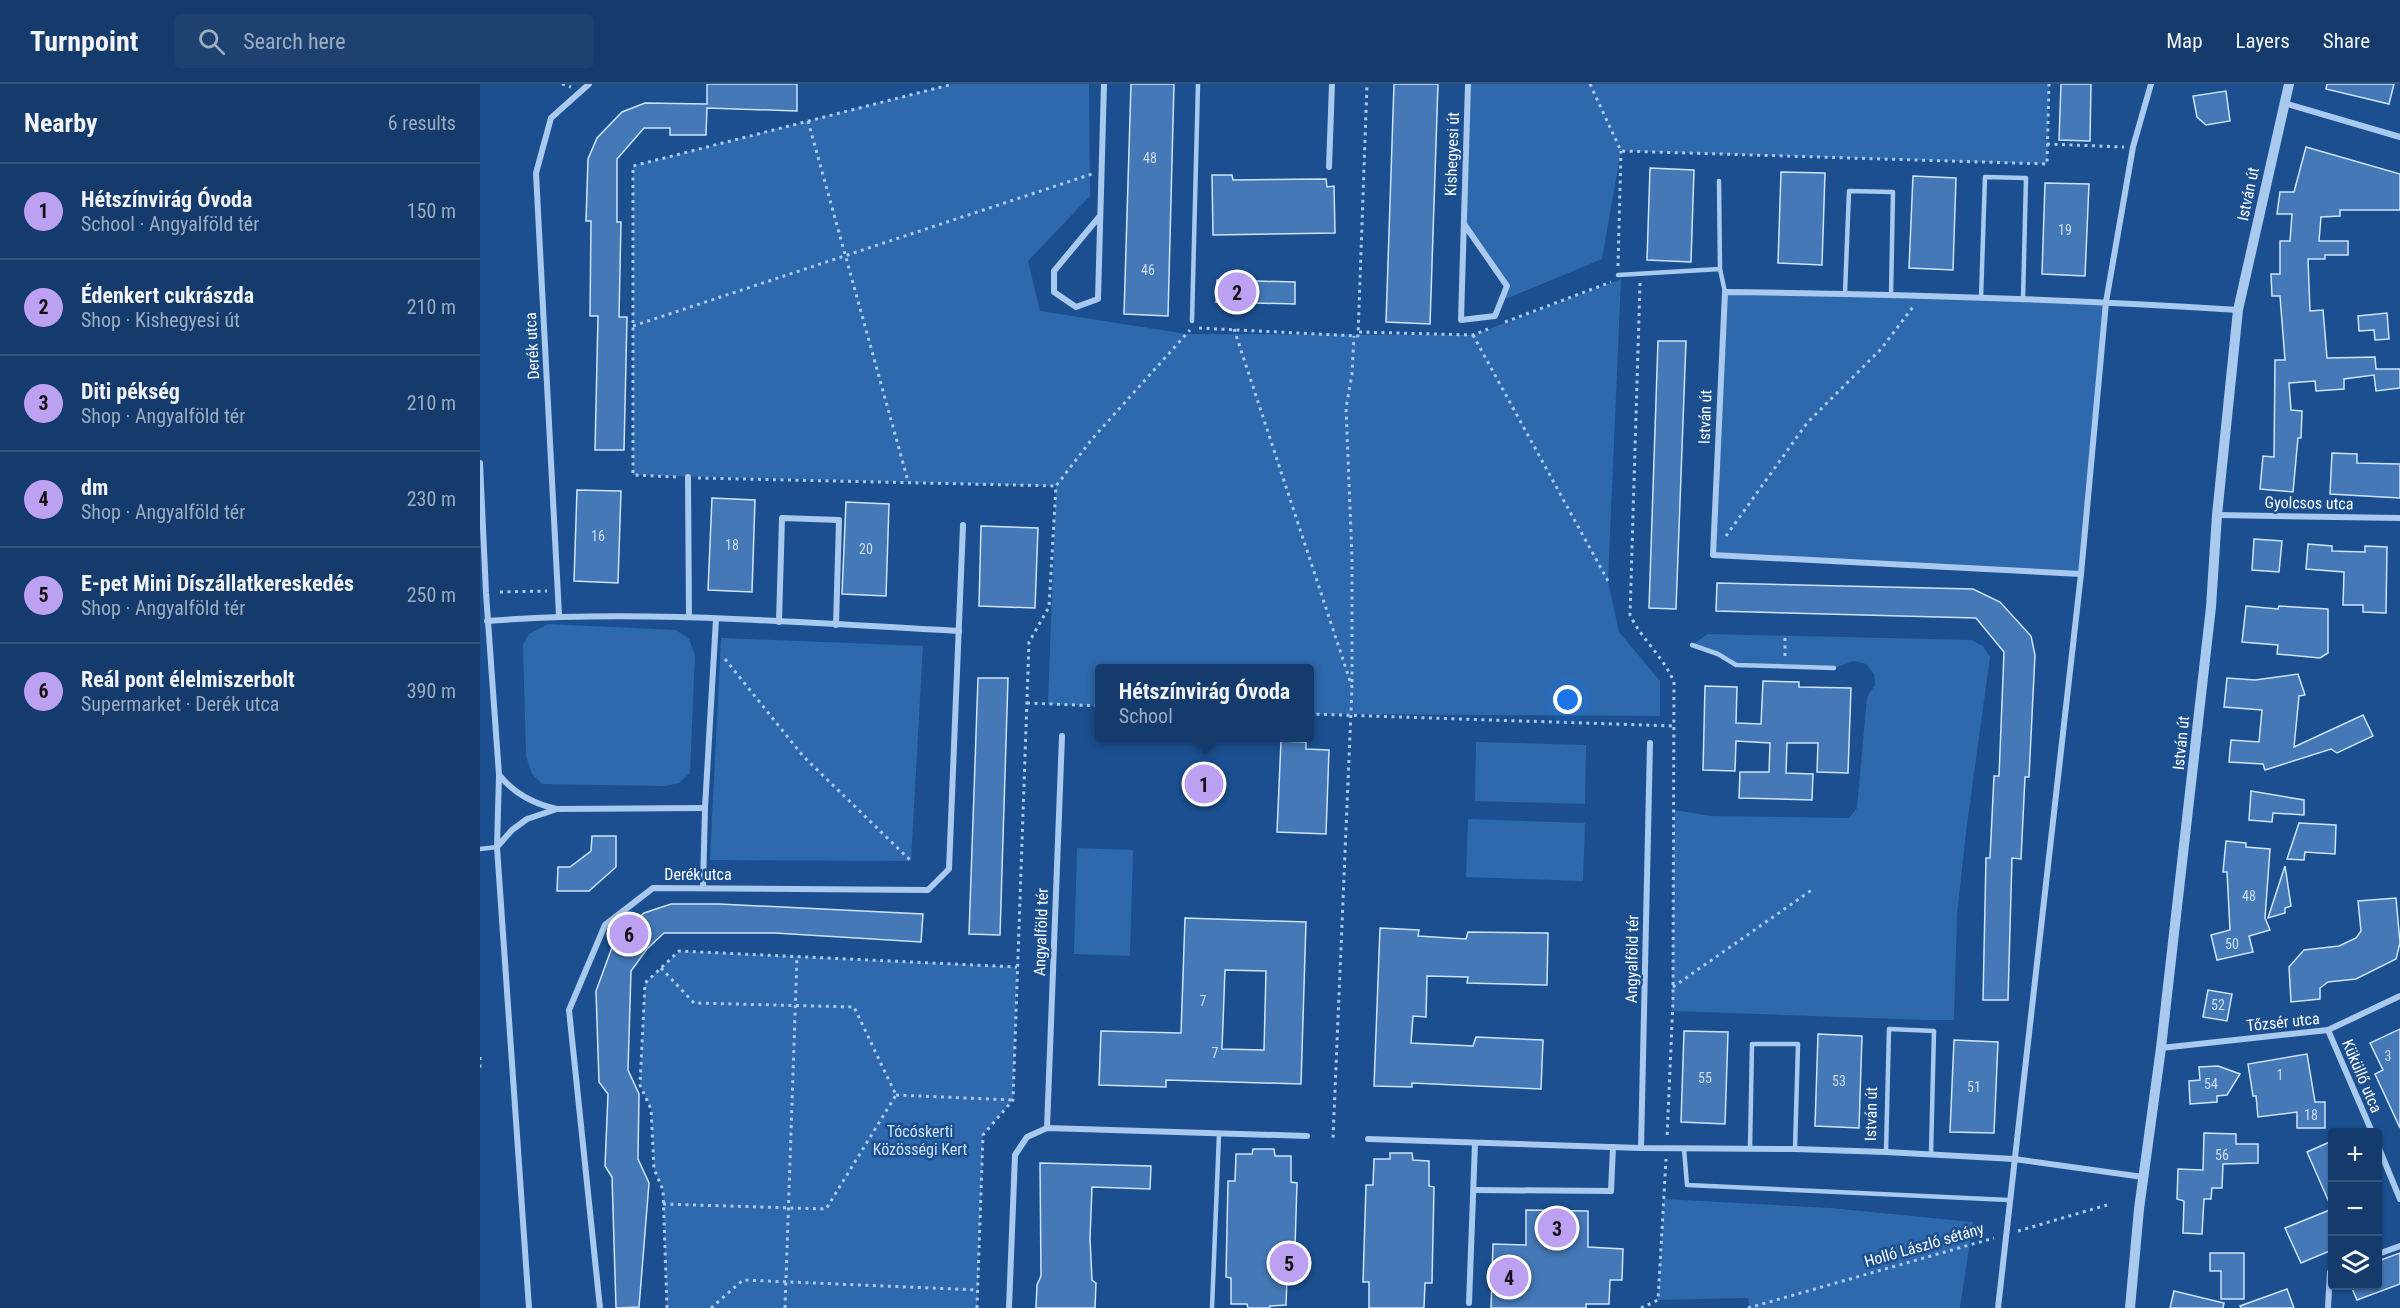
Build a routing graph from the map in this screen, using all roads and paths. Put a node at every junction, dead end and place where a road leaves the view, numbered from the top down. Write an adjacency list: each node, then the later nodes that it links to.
1 (589, 84): 52 (street, Derék utca)
2 (953, 84): 13 (path)
3 (1104, 84): 19 (street)
4 (1198, 84): 34 (lane)
5 (1332, 84): 18 (street)
6 (1367, 84): 39 (path)
7 (1468, 84): 22 (street, Kishegyesi út)
8 (1590, 84): 17 (path)
9 (2049, 84): 15 (path)
10 (2151, 84): 16 (street)
11 (2289, 84): 12 (street, István út)
12 (2283, 103): 14 (street); 33 (street, István út)
13 (808, 121): 23 (path); 36 (path)
14 (2400, 137)
15 (2047, 144): 16 (path); 17 (path)
16 (2133, 147): 32 (street)
17 (1621, 151): 25 (path)
18 (1329, 167)
19 (1101, 169): 21 (street); 23 (path)
20 (1719, 181): 24 (lane)
21 (1099, 218): 21 (street)
22 (1464, 224): 22 (street, Kishegyesi út)
23 (847, 256): 36 (path); 44 (path)
24 (1720, 269): 25 (lane); 26 (lane)
25 (1620, 277): 35 (path); 71 (path)
26 (1725, 292): 27 (street); 49 (street, István út)
27 (1845, 293): 28 (street); 28 (lane)
28 (1891, 295): 29 (street)
29 (1921, 296): 30 (street); 49 (path)
30 (1981, 298): 31 (street); 31 (lane)
31 (2023, 300): 32 (street)
32 (2106, 302): 33 (street); 50 (street)
33 (2238, 310): 46 (street, István út)
34 (1192, 321)
35 (1505, 323)
36 (633, 326): 43 (path)
37 (1494, 327): 40 (path)
38 (1234, 329): 41 (path); 45 (path); 66 (path)
39 (1359, 332): 40 (path); 41 (path)
40 (1473, 335): 51 (path)
41 (1354, 336): 66 (path)
42 (480, 463): 57 (street)
43 (688, 477): 44 (path); 55 (street)
44 (908, 481): 45 (path)
45 (1056, 486): 67 (path)
46 (2217, 515): 47 (street, Gyolcsos utca); 89 (street, István út)
47 (2400, 518)
48 (963, 525): 60 (street, Derék utca)
49 (1713, 555): 50 (street)
50 (2081, 574): 110 (street)
51 (1608, 580)
52 (558, 590): 53 (path); 54 (street, Derék utca)
53 (500, 592)
54 (559, 615): 55 (street); 57 (street)
55 (689, 617): 56 (street)
56 (716, 619): 58 (street); 63 (street)
57 (484, 621): 74 (street)
58 (779, 622): 59 (street); 59 (street)
59 (836, 625): 60 (street)
60 (959, 631): 80 (street, Derék utca)
61 (1785, 636): 64 (path)
62 (1692, 645): 64 (lane)
63 (714, 646): 75 (street); 79 (path)
64 (1785, 666): 65 (lane)
65 (1834, 668)
66 (1352, 687): 70 (path)
67 (1027, 704): 68 (path); 83 (path)
68 (1095, 706)
69 (1314, 714): 70 (path)
70 (1350, 715): 71 (path); 98 (path)
71 (1675, 726): 85 (path)
72 (1062, 736): 94 (street, Angyalföld tér)
73 (1650, 743): 102 (street, Angyalföld tér)
74 (500, 775): 76 (street); 77 (street)
75 (705, 808): 76 (street); 80 (street)
76 (557, 809): 77 (street)
77 (497, 847): 78 (lane); 125 (street)
78 (480, 849)
79 (911, 861)
80 (703, 887): 126 (street, Derék utca)
81 (1813, 889): 85 (path)
82 (797, 957): 83 (path); 84 (path); 87 (path)
83 (1017, 967): 93 (path)
84 (661, 968): 87 (path); 115 (path)
85 (1673, 987): 104 (path)
86 (2400, 996): 88 (street, Tőzsér utca)
87 (796, 1006): 92 (path); 117 (path)
88 (2328, 1030): 89 (street, Tőzsér utca); 95 (street, Küküllő utca)
89 (2161, 1048): 111 (street, István út)
90 (480, 1057): 91 (path)
91 (480, 1071)
92 (896, 1095): 93 (path); 117 (path)
93 (1013, 1100): 122 (path)
94 (1047, 1128): 96 (street); 131 (street)
95 (2370, 1128)
96 (1219, 1134): 97 (street); 132 (lane)
97 (1307, 1136)
98 (1333, 1138)
99 (1368, 1139): 100 (street)
100 (1475, 1143): 101 (street); 112 (street)
101 (1612, 1147): 102 (street); 112 (street)
102 (1641, 1148): 104 (street, István út)
103 (1750, 1148): 105 (street, István út); 106 (street, István út); 106 (lane)
104 (1666, 1149): 105 (street, István út); 133 (path)
105 (1684, 1149): 114 (lane)
106 (1795, 1149): 107 (street, István út)
107 (1886, 1152): 108 (street, István út); 108 (lane, István út)
108 (1930, 1154): 110 (street, István út)
109 (2382, 1156): 113 (street)
110 (2014, 1159): 111 (street, István út); 114 (street)
111 (2143, 1177): 136 (street, István út)
112 (1474, 1190): 124 (street)
113 (2400, 1199)
114 (2009, 1200): 118 (street)
115 (663, 1204): 117 (path); 127 (path)
116 (2107, 1205): 118 (path, Holló László sétány)
117 (789, 1207): 121 (path)
118 (2005, 1234): 134 (path, Holló László sétány); 135 (street)
119 (2400, 1246): 120 (street)
120 (2382, 1253)
121 (786, 1282): 122 (path); 128 (path); 129 (path)
122 (978, 1290): 130 (path)
123 (2329, 1290): 137 (street)
124 (1469, 1303)
125 (529, 1308)
126 (600, 1308)
127 (667, 1308)
128 (711, 1308)
129 (785, 1308)
130 (977, 1308)
131 (1009, 1308)
132 (1212, 1308)
133 (1641, 1308)
134 (1748, 1308)
135 (1998, 1308)
136 (2130, 1308)
137 (2328, 1308)

